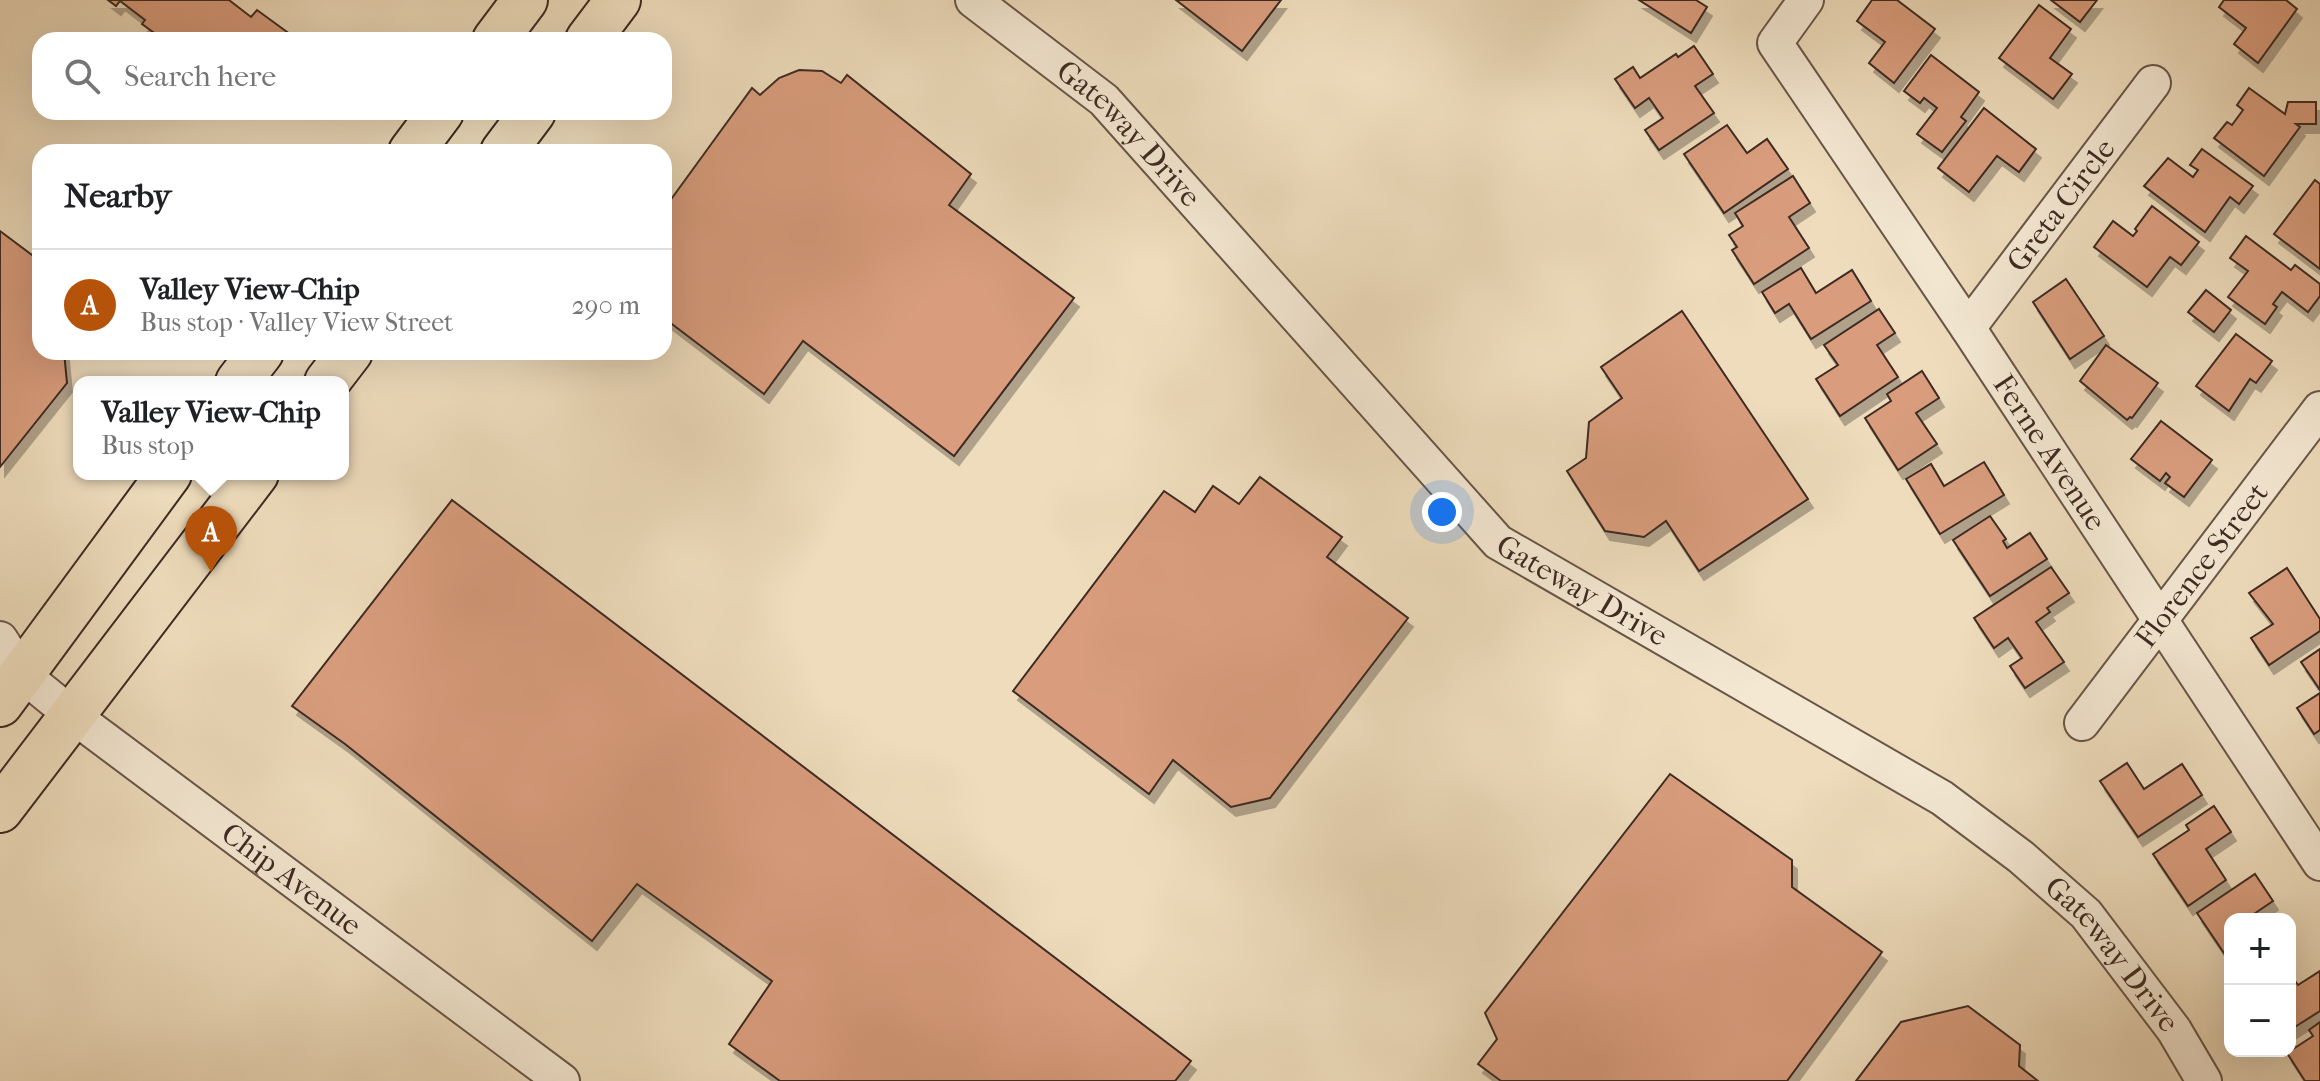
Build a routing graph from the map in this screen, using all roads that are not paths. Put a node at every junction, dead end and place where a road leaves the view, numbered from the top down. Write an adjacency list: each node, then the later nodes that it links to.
1 (525, 0): 5 (main road)
2 (618, 0): 6 (main road)
3 (973, 0): 27 (street, Gateway Drive)
4 (1806, 0): 12 (street, Ferne Avenue)
5 (501, 32)
6 (594, 32)
7 (2153, 83): 12 (street, Greta Circle)
8 (435, 120): 10 (main road)
9 (527, 120): 11 (main road)
10 (417, 144)
11 (509, 144)
12 (1968, 328): 20 (street, Ferne Avenue)
13 (255, 360): 15 (main road)
14 (344, 360): 16 (main road)
15 (243, 376)
16 (332, 376)
17 (2320, 409): 20 (street, Florence Street)
18 (164, 480): 21 (main road)
19 (251, 480): 22 (main road)
20 (2160, 622): 23 (street, Florence Street); 25 (street, Ferne Avenue)
21 (6, 672): 22 (street, Chip Avenue)
22 (72, 715): 24 (main road); 26 (street, Chip Avenue)
23 (2082, 723)
24 (0, 810)
25 (2320, 863)
26 (562, 1081)
27 (2204, 1081)

